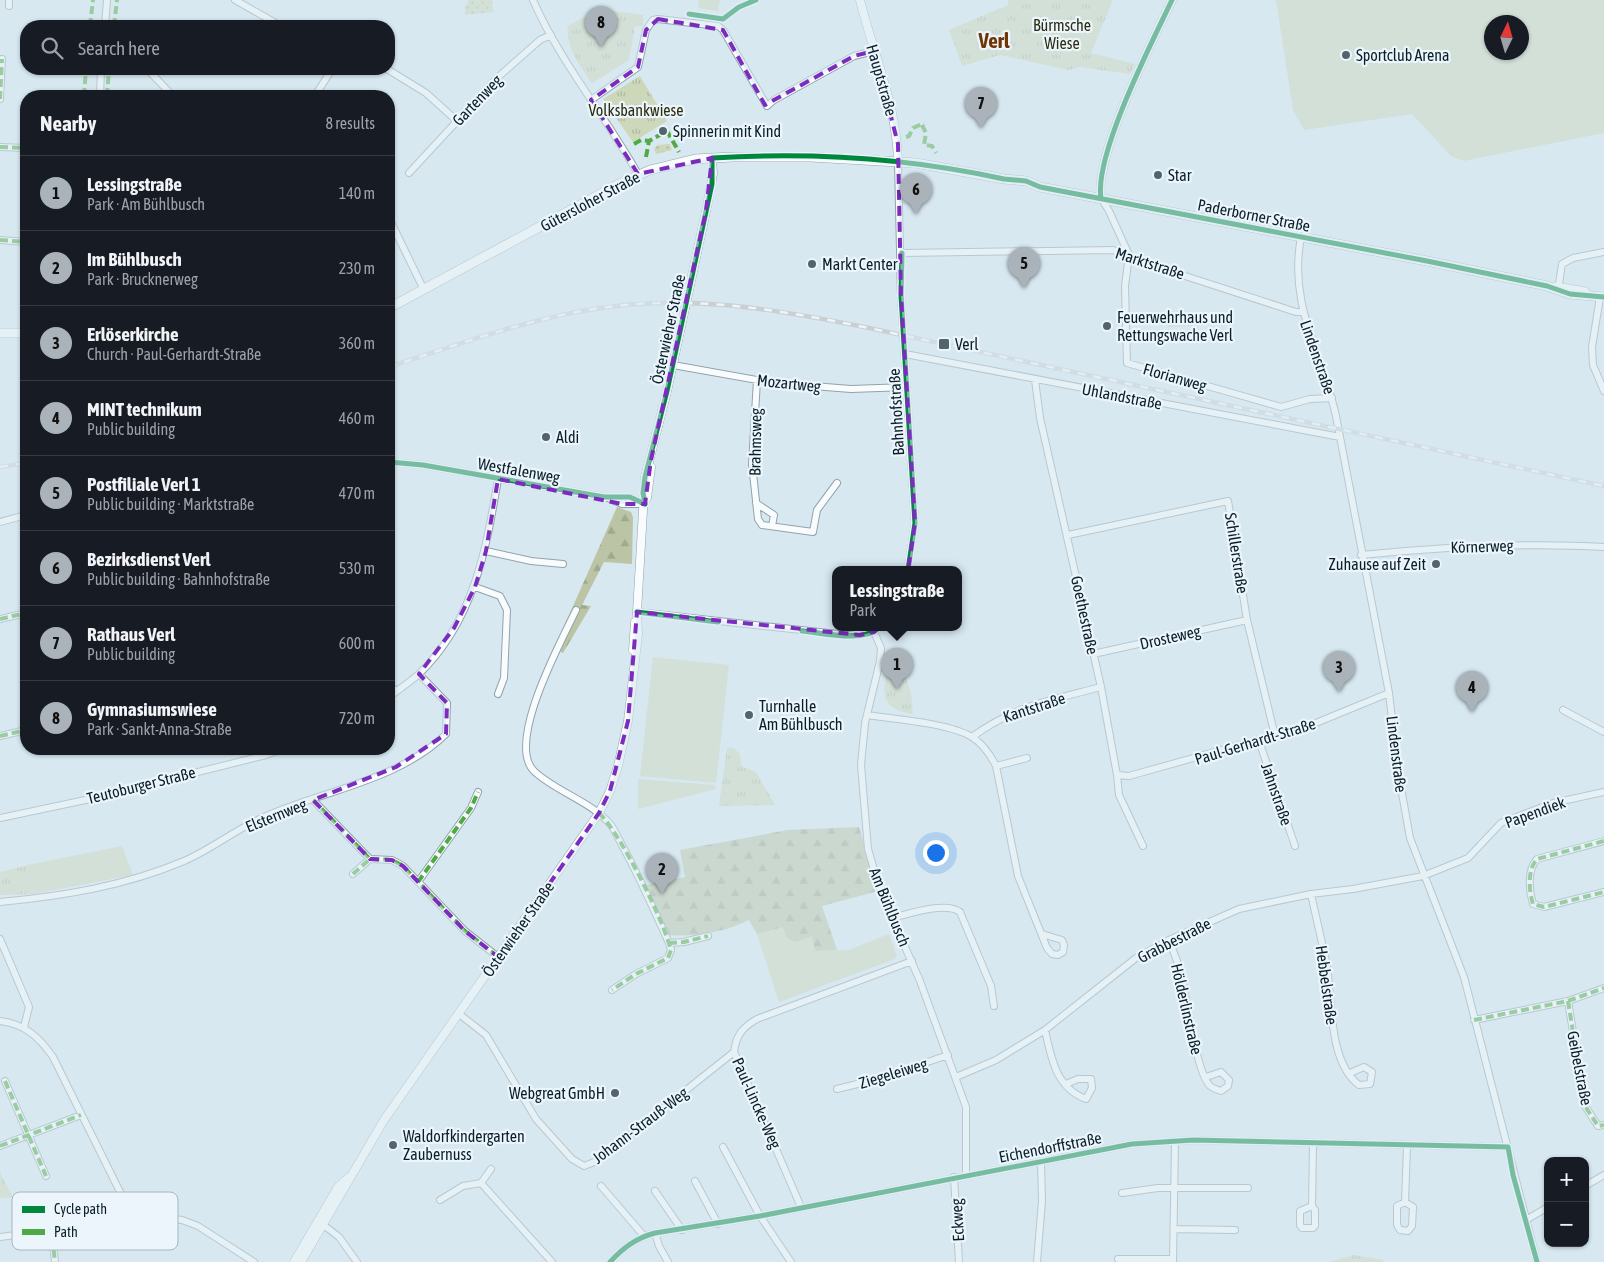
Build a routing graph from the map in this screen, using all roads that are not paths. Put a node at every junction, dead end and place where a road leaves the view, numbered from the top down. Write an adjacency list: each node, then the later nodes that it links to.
1 (107, 0): 6 (street)
2 (235, 0): 7 (street)
3 (533, 0): 8 (street)
4 (860, 0): 9 (street, Hauptstraße)
5 (1172, 0): 27 (street)
6 (105, 20)
7 (270, 20)
8 (551, 35): 19 (street); 20 (street, Gartenweg)
9 (874, 51): 19 (street); 24 (street, Hauptstraße)
10 (2, 59): 18 (street)
11 (395, 74): 20 (street)
12 (101, 75): 15 (street)
13 (153, 75): 16 (street)
14 (328, 75): 17 (street)
15 (100, 90)
16 (167, 90)
17 (319, 90)
18 (0, 99)
19 (591, 100): 26 (street)
20 (457, 122): 25 (street, Gartenweg)
21 (0, 147): 22 (street)
22 (20, 148)
23 (712, 158): 24 (main road, Gütersloher Straße); 26 (main road, Gütersloher Straße); 43 (street, Österwieher Straße)
24 (898, 162): 27 (main road, Paderborner Straße); 32 (street, Bahnhofstraße)
25 (409, 173)
26 (638, 174): 36 (main road, Gütersloher Straße)
27 (1101, 198): 29 (main road, Paderborner Straße); 34 (street)
28 (395, 230): 36 (street)
29 (1301, 237): 35 (main road, Paderborner Straße); 39 (street, Lindenstraße)
30 (0, 240): 31 (street)
31 (20, 242)
32 (902, 252): 34 (street, Marktstraße); 42 (street, Bahnhofstraße)
33 (1604, 252): 35 (street)
34 (1129, 255): 39 (street, Marktstraße); 48 (street, Florianweg)
35 (1558, 289): 37 (main road, Paderborner Straße)
36 (424, 290): 38 (main road, Gütersloher Straße)
37 (1600, 296): 47 (street)
38 (395, 305)
39 (1302, 312): 48 (street, Lindenstraße)
40 (0, 333): 41 (main road)
41 (20, 333)
42 (905, 354): 45 (street, Uhlandstraße); 46 (street, Bahnhofstraße)
43 (673, 365): 44 (street, Mozartweg); 54 (street, Österwieher Straße)
44 (757, 380): 46 (street, Mozartweg); 53 (street, Brahmsweg)
45 (1035, 380): 49 (street, Uhlandstraße); 58 (street, Goethestraße)
46 (907, 387): 63 (street, Bahnhofstraße)
47 (1604, 391)
48 (1332, 398): 49 (street, Lindenstraße)
49 (1340, 437): 61 (street, Lindenstraße)
50 (395, 463): 51 (street, Westfalenweg)
51 (498, 479): 54 (street, Westfalenweg); 60 (street)
52 (837, 484): 57 (street)
53 (756, 503): 57 (street); 57 (street, Brahmsweg)
54 (645, 504): 66 (street, Österwieher Straße)
55 (20, 517): 56 (street)
56 (0, 522)
57 (772, 526)
58 (1068, 535): 69 (street, Schillerstraße); 72 (street, Goethestraße)
59 (1604, 547): 61 (street, Körnerweg)
60 (486, 550): 62 (street); 64 (street)
61 (1361, 555): 76 (street, Lindenstraße)
62 (563, 564)
63 (909, 566)
64 (475, 587): 73 (street); 77 (street)
65 (576, 610): 93 (street)
66 (637, 612): 70 (street); 93 (street, Österwieher Straße)
67 (20, 614): 68 (street)
68 (0, 619)
69 (1247, 620): 72 (street, Drosteweg); 83 (street, Schillerstraße)
70 (873, 631)
71 (876, 631): 79 (street, Am Bühlbusch)
72 (1093, 654): 74 (street, Goethestraße)
73 (419, 674): 75 (street); 92 (street, Elsternweg)
74 (1100, 687): 84 (street, Kantstraße); 89 (street, Goethestraße)
75 (396, 692)
76 (1389, 693): 83 (street, Paul-Gerhardt-Straße); 100 (street, Lindenstraße)
77 (498, 694)
78 (1563, 710): 81 (street)
79 (866, 715): 84 (street); 105 (street, Am Bühlbusch)
80 (20, 731): 82 (street)
81 (1604, 732)
82 (0, 736)
83 (1275, 736): 85 (street, Paul-Gerhardt-Straße)
84 (972, 737): 88 (street)
85 (1260, 742): 89 (street, Paul-Gerhardt-Straße); 97 (street, Jahnstraße)
86 (255, 755): 94 (street, Teutoburger Straße)
87 (1027, 758): 88 (street)
88 (996, 766): 106 (street)
89 (1118, 775): 96 (street, Goethestraße)
90 (478, 792): 101 (street)
91 (1604, 792): 100 (street, Papendiek)
92 (313, 800): 98 (street); 104 (street, Elsternweg)
93 (599, 813): 110 (street); 111 (street, Österwieher Straße)
94 (0, 818)
95 (1604, 841): 102 (street)
96 (1143, 846)
97 (1295, 846)
98 (370, 859): 99 (street); 101 (street)
99 (352, 874)
100 (1423, 876): 103 (street, Grabbestraße); 118 (street, Lindenstraße)
101 (418, 882): 111 (street)
102 (1604, 892)
103 (1311, 894): 109 (street, Grabbestraße); 124 (street, Hebbelstraße)
104 (0, 902)
105 (892, 918): 112 (street, Am Bühlbusch); 116 (street)
106 (1042, 934)
107 (708, 936): 110 (street)
108 (0, 939): 120 (street)
109 (1170, 940): 121 (street, Grabbestraße); 126 (street, Hölderlinstraße)
110 (669, 943): 114 (street)
111 (498, 957): 117 (street, Österwieher Straße)
112 (912, 961): 122 (street, Paul-Lincke-Weg); 123 (street, Am Bühlbusch)
113 (1604, 988): 115 (street)
114 (612, 990)
115 (1568, 1001): 118 (street); 131 (street, Geibelstraße)
116 (994, 1006)
117 (459, 1014): 122 (street, Johann-Strauß-Weg); 162 (street, Österwieher Straße)
118 (1474, 1020): 137 (street, Lindenstraße)
119 (0, 1021): 120 (street)
120 (24, 1027): 130 (street)
121 (1045, 1030): 125 (street, Grabbestraße); 128 (street)
122 (734, 1052): 157 (street, Paul-Lincke-Weg)
123 (948, 1055): 125 (street, Am Bühlbusch); 129 (street, Ziegeleiweg)
124 (1350, 1073)
125 (956, 1077): 141 (street, Am Bühlbusch)
126 (1206, 1077)
127 (5, 1081): 132 (street)
128 (1066, 1084)
129 (837, 1088)
130 (81, 1115): 132 (street); 152 (street)
131 (1604, 1125)
132 (28, 1135): 135 (street); 143 (street)
133 (1175, 1142): 134 (street, Eichendorffstraße); 139 (street, Eichendorffstraße); 149 (street)
134 (1314, 1144): 136 (street, Eichendorffstraße); 156 (street)
135 (0, 1146)
136 (1408, 1146): 137 (street, Eichendorffstraße); 155 (street)
137 (1508, 1147): 161 (street, Lindenstraße)
138 (723, 1148): 159 (street)
139 (1041, 1162): 141 (street, Eichendorffstraße); 180 (street)
140 (491, 1169): 146 (street)
141 (966, 1175): 144 (street, Eichendorffstraße)
142 (1604, 1175): 147 (street)
143 (46, 1176)
144 (954, 1177): 157 (street, Eichendorffstraße); 179 (street, Eckweg)
145 (696, 1180): 163 (street)
146 (481, 1183): 154 (street); 175 (street)
147 (1589, 1184)
148 (601, 1186): 168 (street)
149 (1176, 1187): 150 (street); 153 (street); 164 (street)
150 (1248, 1188)
151 (655, 1191): 165 (street)
152 (120, 1192)
153 (1122, 1193)
154 (440, 1200)
155 (1405, 1202)
156 (1312, 1206)
157 (801, 1207): 159 (street, Eichendorffstraße)
158 (1544, 1209): 161 (street)
159 (760, 1216): 163 (street, Eichendorffstraße); 178 (street)
160 (178, 1219): 171 (street)
161 (1526, 1220): 181 (street, Lindenstraße)
162 (321, 1223): 172 (street, Österwieher Straße); 173 (street, Österwieher Straße); 174 (street)
163 (718, 1224): 165 (street, Eichendorffstraße)
164 (1175, 1229): 166 (street); 170 (street)
165 (682, 1230): 167 (street, Eichendorffstraße)
166 (1235, 1230)
167 (655, 1233): 168 (street, Eichendorffstraße); 177 (street)
168 (644, 1236): 176 (street, Eichendorffstraße)
169 (1118, 1259): 170 (street)
170 (1173, 1260)
171 (250, 1261)
172 (294, 1262)
173 (301, 1262)
174 (357, 1262)
175 (552, 1262)
176 (610, 1262)
177 (668, 1262)
178 (791, 1262)
179 (959, 1262)
180 (1037, 1262)
181 (1537, 1262)

